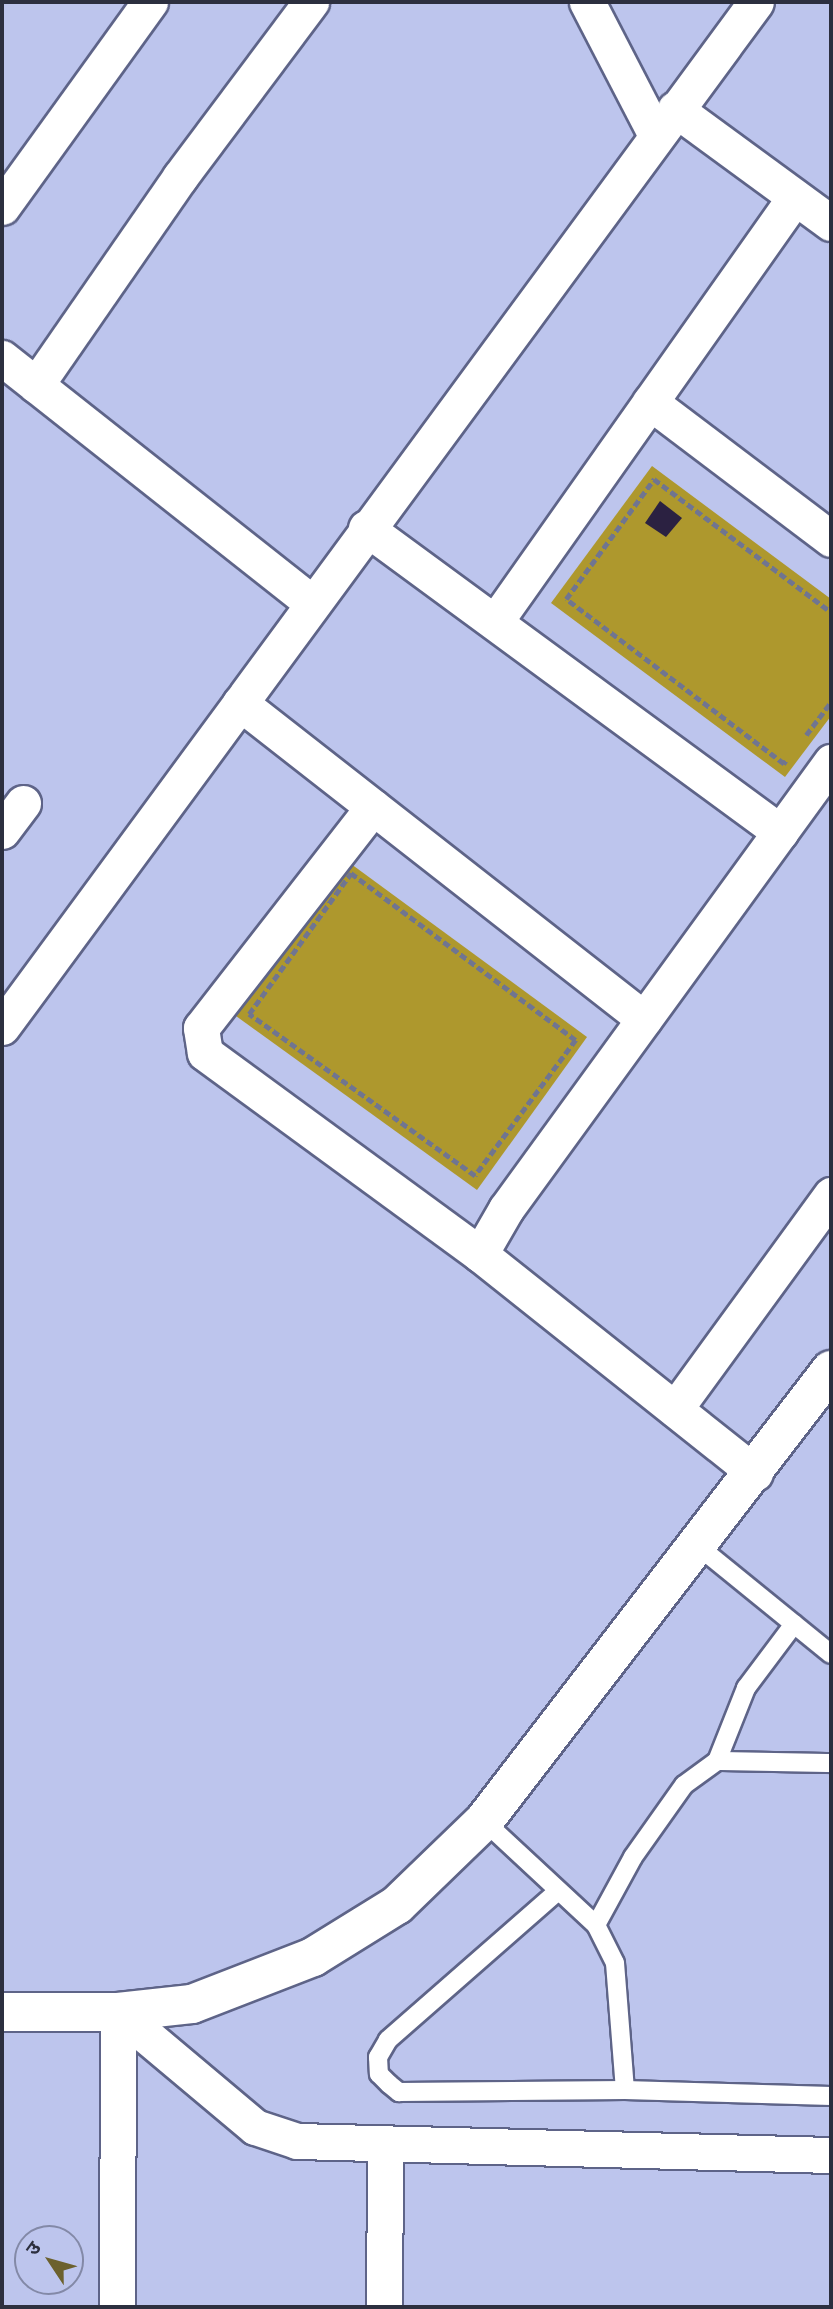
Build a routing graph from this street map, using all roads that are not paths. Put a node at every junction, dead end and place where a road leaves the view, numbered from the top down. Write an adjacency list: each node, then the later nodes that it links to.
1 (150, 2): 7 (street)
2 (311, 2): 10 (street)
3 (587, 2): 5 (street)
4 (756, 2): 5 (street)
5 (665, 121): 6 (street); 12 (street)
6 (795, 197): 8 (street); 11 (street)
7 (2, 206)
8 (831, 223)
9 (2, 358): 10 (street)
10 (36, 385): 14 (street)
11 (650, 402): 13 (street); 15 (street)
12 (366, 528): 14 (street); 15 (street)
13 (831, 539)
14 (312, 603): 16 (street)
15 (495, 622): 21 (street)
16 (240, 703): 19 (street); 23 (street)
17 (831, 762): 21 (street)
18 (23, 803): 20 (street)
19 (373, 807): 22 (street); 25 (street)
20 (2, 831)
21 (780, 832): 22 (street)
22 (645, 1019): 25 (street)
23 (2, 1027)
24 (831, 1195): 27 (street)
25 (480, 1254): 27 (street)
26 (831, 1370): 28 (street)
27 (675, 1409): 28 (street)
28 (755, 1473): 29 (street)
29 (698, 1546): 30 (lane); 34 (street)
30 (794, 1624): 31 (lane); 32 (lane)
31 (831, 1654)
32 (717, 1761): 33 (lane); 36 (lane)
33 (831, 1763)
34 (484, 1821): 35 (lane); 38 (street)
35 (558, 1891): 36 (lane); 39 (lane)
36 (596, 1925): 39 (lane)
37 (2, 2012): 38 (street)
38 (118, 2012): 41 (street); 43 (street)
39 (625, 2090): 40 (lane)
40 (831, 2096)
41 (385, 2146): 42 (street); 44 (street)
42 (831, 2155)
43 (117, 2307)
44 (384, 2307)

